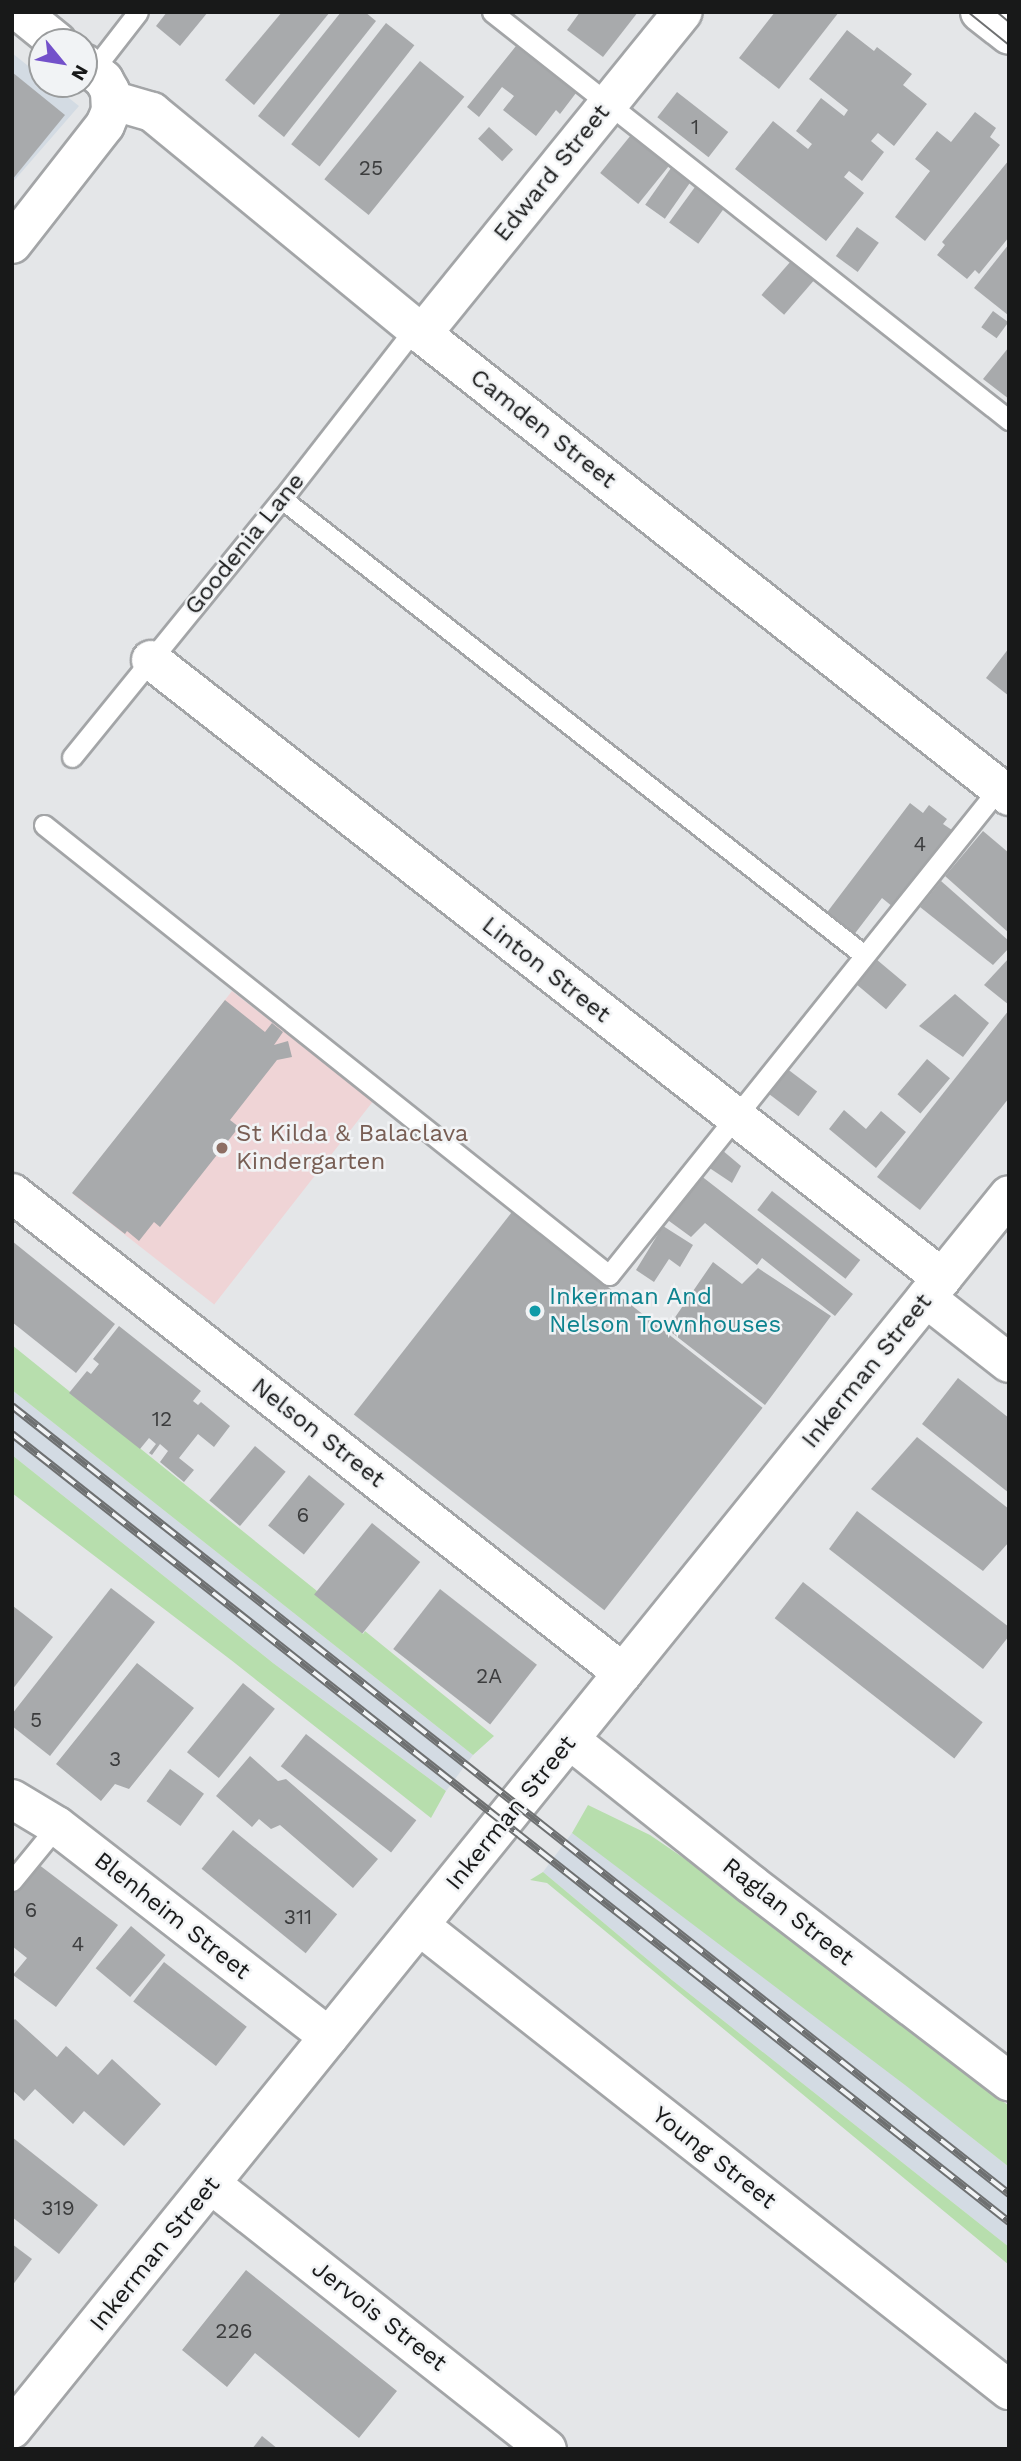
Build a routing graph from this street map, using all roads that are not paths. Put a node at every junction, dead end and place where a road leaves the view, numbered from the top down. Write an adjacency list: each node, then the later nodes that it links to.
1 (20, 12): 6 (street)
2 (138, 12): 8 (lane)
3 (492, 12): 11 (lane)
4 (683, 12): 11 (street, Edward Street)
5 (980, 12): 7 (street)
6 (40, 28)
7 (1009, 35)
8 (98, 75)
9 (98, 79): 13 (street, Camden Street)
10 (98, 88): 12 (street)
11 (607, 103): 13 (street, Edward Street); 14 (lane)
12 (12, 244)
13 (418, 331): 15 (lane, Goodenia Lane); 18 (street, Camden Street)
14 (1009, 421)
15 (282, 499): 16 (lane, Goodenia Lane); 20 (lane)
16 (151, 660): 17 (lane, Goodenia Lane); 21 (street, Linton Street)
17 (72, 757)
18 (1006, 793): 20 (lane)
19 (44, 825): 21 (lane)
20 (864, 955): 21 (lane)
21 (734, 1118): 24 (street, Linton Street)
22 (12, 1193): 26 (street, Nelson Street)
23 (1009, 1195): 24 (street, Inkerman Street)
24 (934, 1288): 25 (street, Linton Street); 26 (street, Inkerman Street)
25 (1009, 1363)
26 (623, 1673): 27 (street, Inkerman Street)
27 (570, 1740): 31 (street, Inkerman Street); 33 (street, Raglan Street)
28 (12, 1799): 29 (street, Blenheim Street)
29 (57, 1826): 30 (lane); 32 (street, Blenheim Street)
30 (12, 1881)
31 (420, 1926): 32 (street, Inkerman Street); 35 (street, Young Street)
32 (329, 2037): 34 (street, Inkerman Street)
33 (1009, 2081)
34 (211, 2184): 36 (street, Inkerman Street); 37 (street, Jervois Street)
35 (1009, 2390)
36 (12, 2429)
37 (547, 2449)

